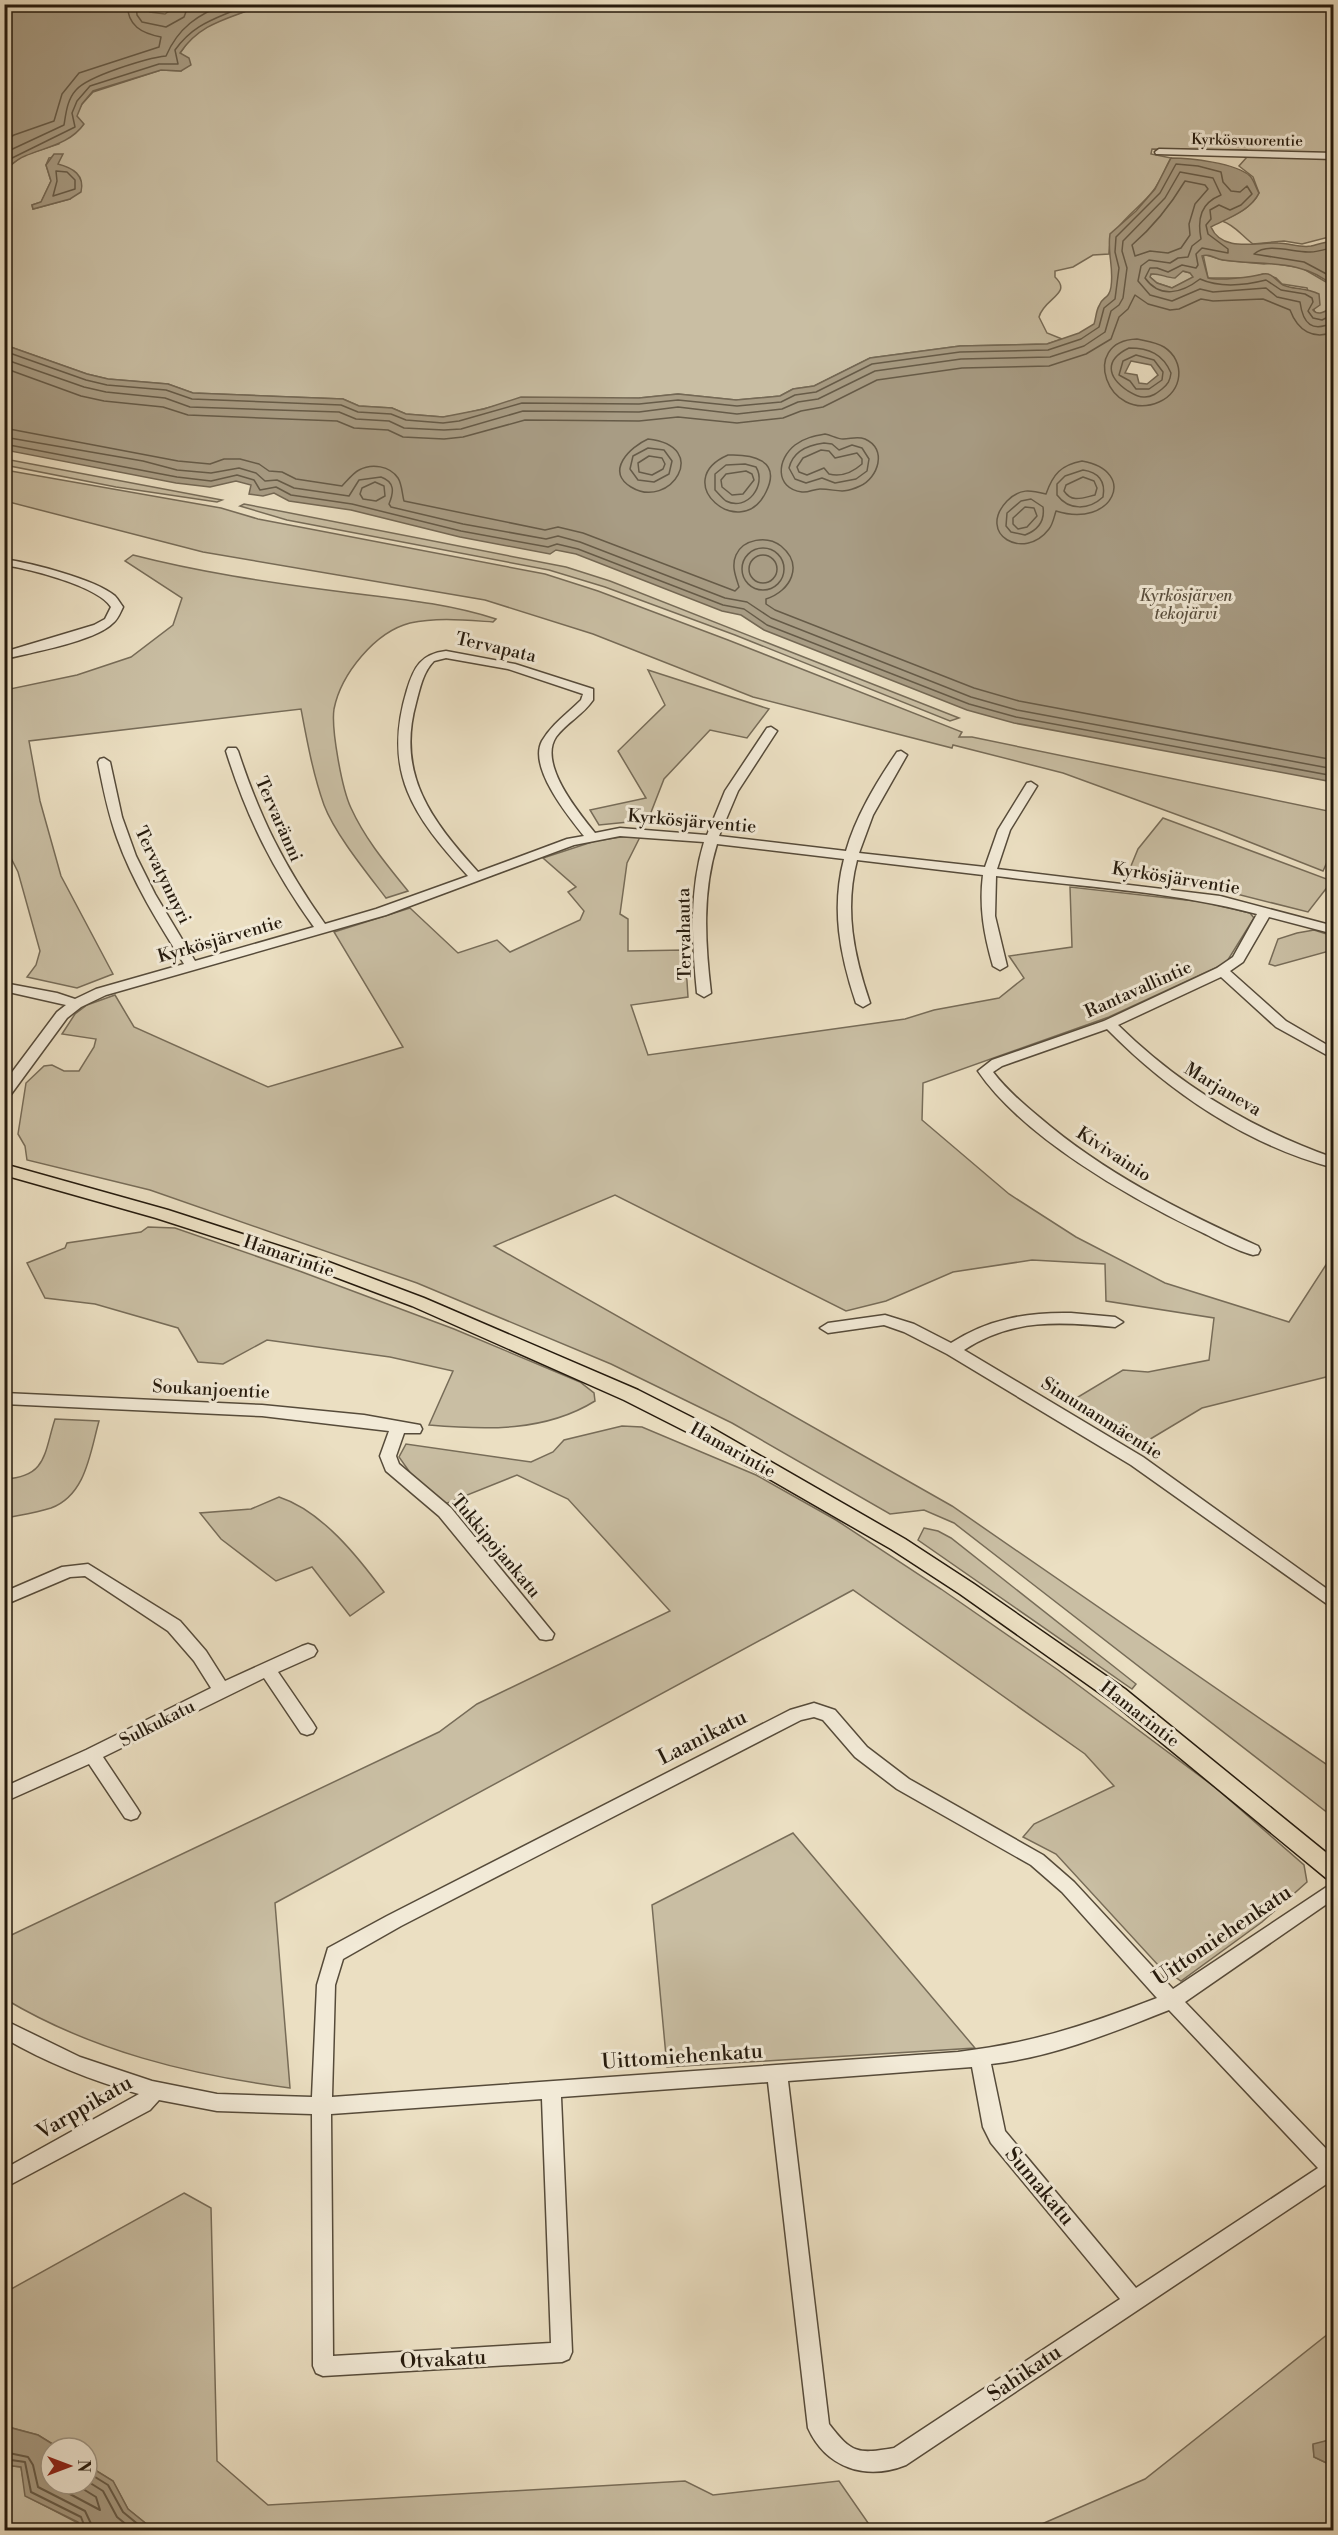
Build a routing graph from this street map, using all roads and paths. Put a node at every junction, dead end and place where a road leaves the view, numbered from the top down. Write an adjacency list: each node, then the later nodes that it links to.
1 (1159, 152): 2 (street, Kyrkösvuorentie)
2 (1334, 156)
3 (4, 562): 4 (street)
4 (4, 656)
5 (771, 731): 11 (street, Tervahauta)
6 (232, 751): 16 (street, Tervaränni)
7 (901, 755): 12 (street)
8 (104, 762): 18 (street, Tervatynnyri)
9 (1031, 786): 13 (street)
10 (591, 836): 11 (street, Kyrkösjärventie); 14 (street, Kyrkösjärventie); 14 (street, Tervapata)
11 (711, 839): 12 (street, Kyrkösjärventie); 22 (street, Tervahauta)
12 (850, 855): 13 (street, Kyrkösjärventie); 23 (street)
13 (990, 872): 15 (street, Kyrkösjärventie); 19 (street)
14 (475, 876): 16 (street, Kyrkösjärventie)
15 (1265, 912): 17 (street, Kyrkösjärventie); 20 (street, Rantavallintie)
16 (321, 928): 18 (street, Kyrkösjärventie)
17 (1334, 930)
18 (190, 965): 24 (street, Kyrkösjärventie)
19 (1000, 966)
20 (1222, 971): 25 (street, Rantavallintie); 26 (street)
21 (4, 987): 24 (street)
22 (704, 993)
23 (863, 1003)
24 (76, 1004): 28 (street, Kyrkösjärventie)
25 (1109, 1024): 27 (street, Rantavallintie); 29 (street, Marjaneva)
26 (1334, 1055)
27 (997, 1063): 33 (street, Kivivainio)
28 (4, 1094)
29 (1334, 1163)
30 (4, 1169): 32 (main road, Hamarintie)
31 (4, 1182): 32 (main road, Hamarintie)
32 (50, 1184): 49 (main road, Hamarintie)
33 (1253, 1250)
34 (1115, 1322): 36 (street)
35 (828, 1328): 36 (street, Simunanmäentie)
36 (952, 1350): 40 (street, Simunanmäentie)
37 (4, 1398): 38 (street, Soukanjoentie)
38 (406, 1427): 41 (street, Tukkipojankatu)
39 (4, 1599): 44 (street)
40 (1334, 1603)
41 (546, 1634)
42 (308, 1651): 43 (street, Sulkukatu)
43 (268, 1671): 44 (street, Sulkukatu); 45 (street)
44 (222, 1690): 46 (street, Sulkukatu)
45 (307, 1728)
46 (92, 1755): 47 (street, Sulkukatu); 48 (street)
47 (4, 1794)
48 (131, 1813)
49 (1334, 1872)
50 (1334, 1889): 51 (street, Uittomiehenkatu)
51 (1171, 2001): 53 (street, Uittomiehenkatu); 57 (street, Laanikatu); 58 (street, Sahikatu)
52 (4, 2028): 56 (street, Uittomiehenkatu)
53 (980, 2057): 54 (street, Uittomiehenkatu); 60 (street, Sumakatu)
54 (777, 2074): 55 (street, Uittomiehenkatu); 60 (street, Sahikatu)
55 (551, 2090): 57 (street, Uittomiehenkatu); 57 (street, Otvakatu)
56 (155, 2091): 57 (street, Uittomiehenkatu); 59 (street, Varppikatu)
57 (322, 2106)
58 (1333, 2169): 60 (street, Sahikatu)
59 (4, 2180)
60 (1133, 2299)

